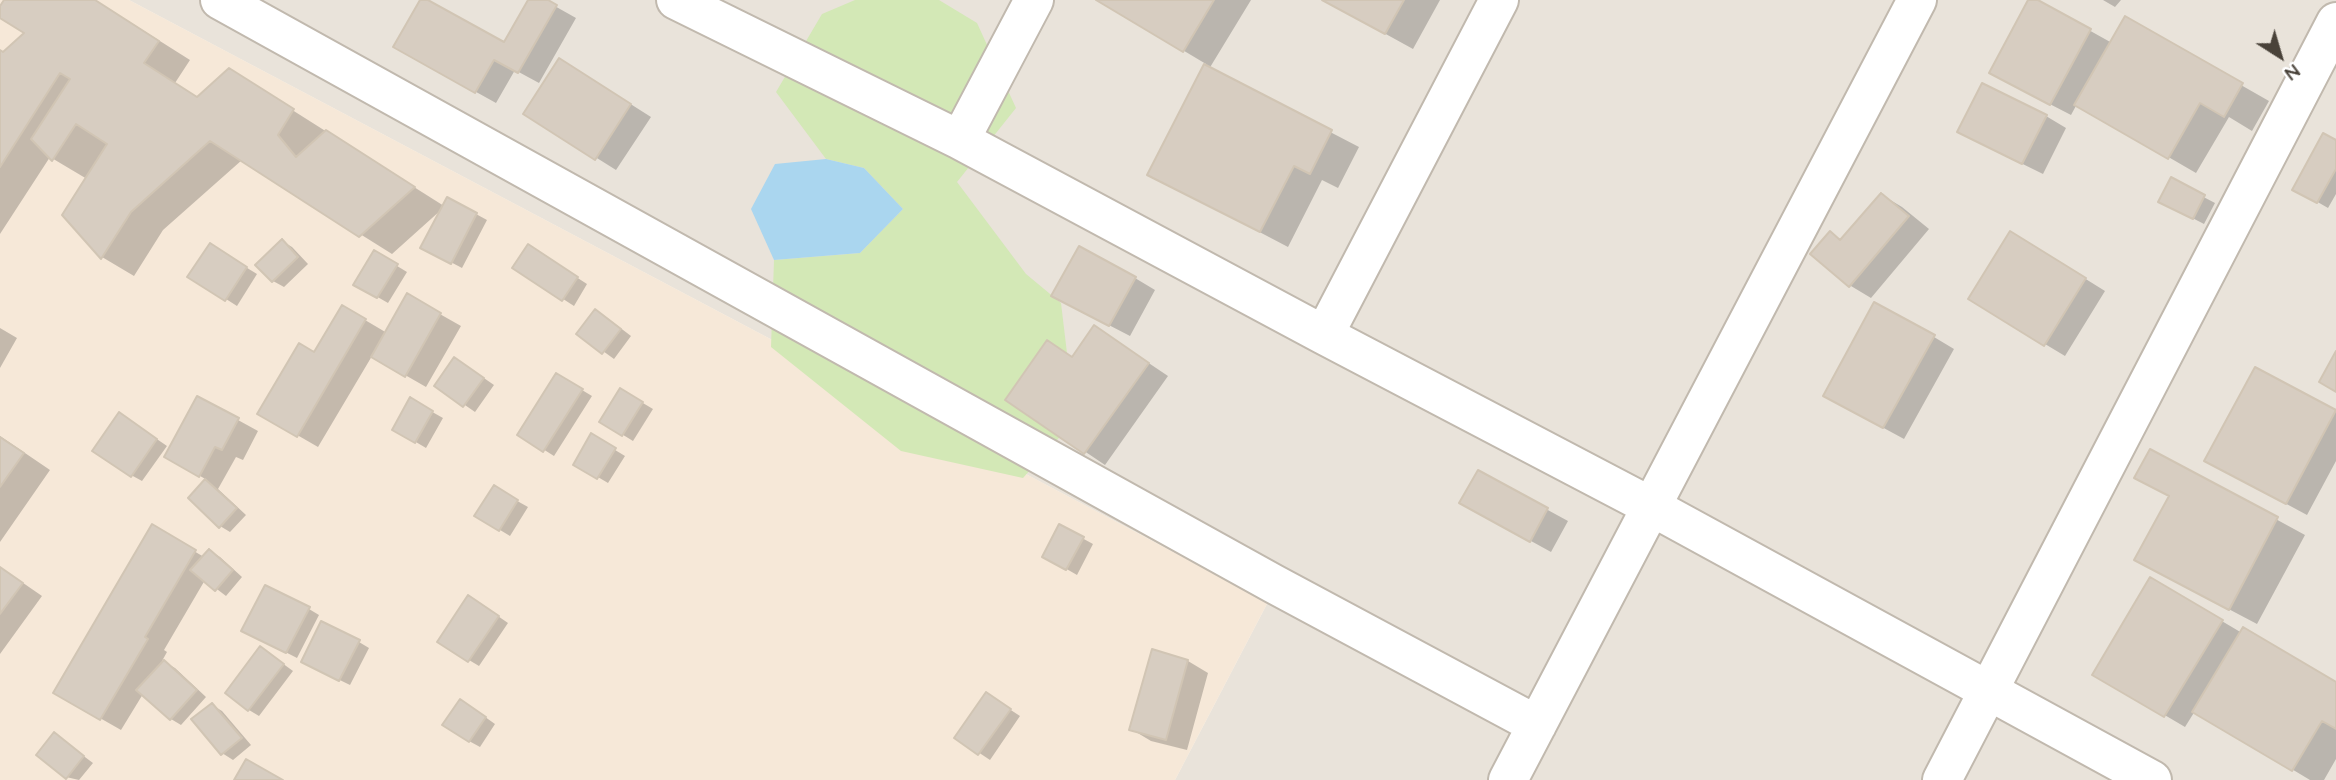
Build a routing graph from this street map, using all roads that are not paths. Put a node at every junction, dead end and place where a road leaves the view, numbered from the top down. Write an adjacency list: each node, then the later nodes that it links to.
1 (220, 0): 11 (street)
2 (676, 0): 7 (street)
3 (1034, 0): 7 (street)
4 (1499, 0): 8 (street)
5 (1917, 0): 9 (street)
6 (2336, 22): 10 (street)
7 (960, 140): 8 (street)
8 (1324, 335): 9 (street)
9 (1652, 507): 10 (street); 11 (street)
10 (1988, 692): 13 (street); 14 (street)
11 (1537, 725): 12 (street)
12 (1508, 780)
13 (1942, 780)
14 (2152, 780)

